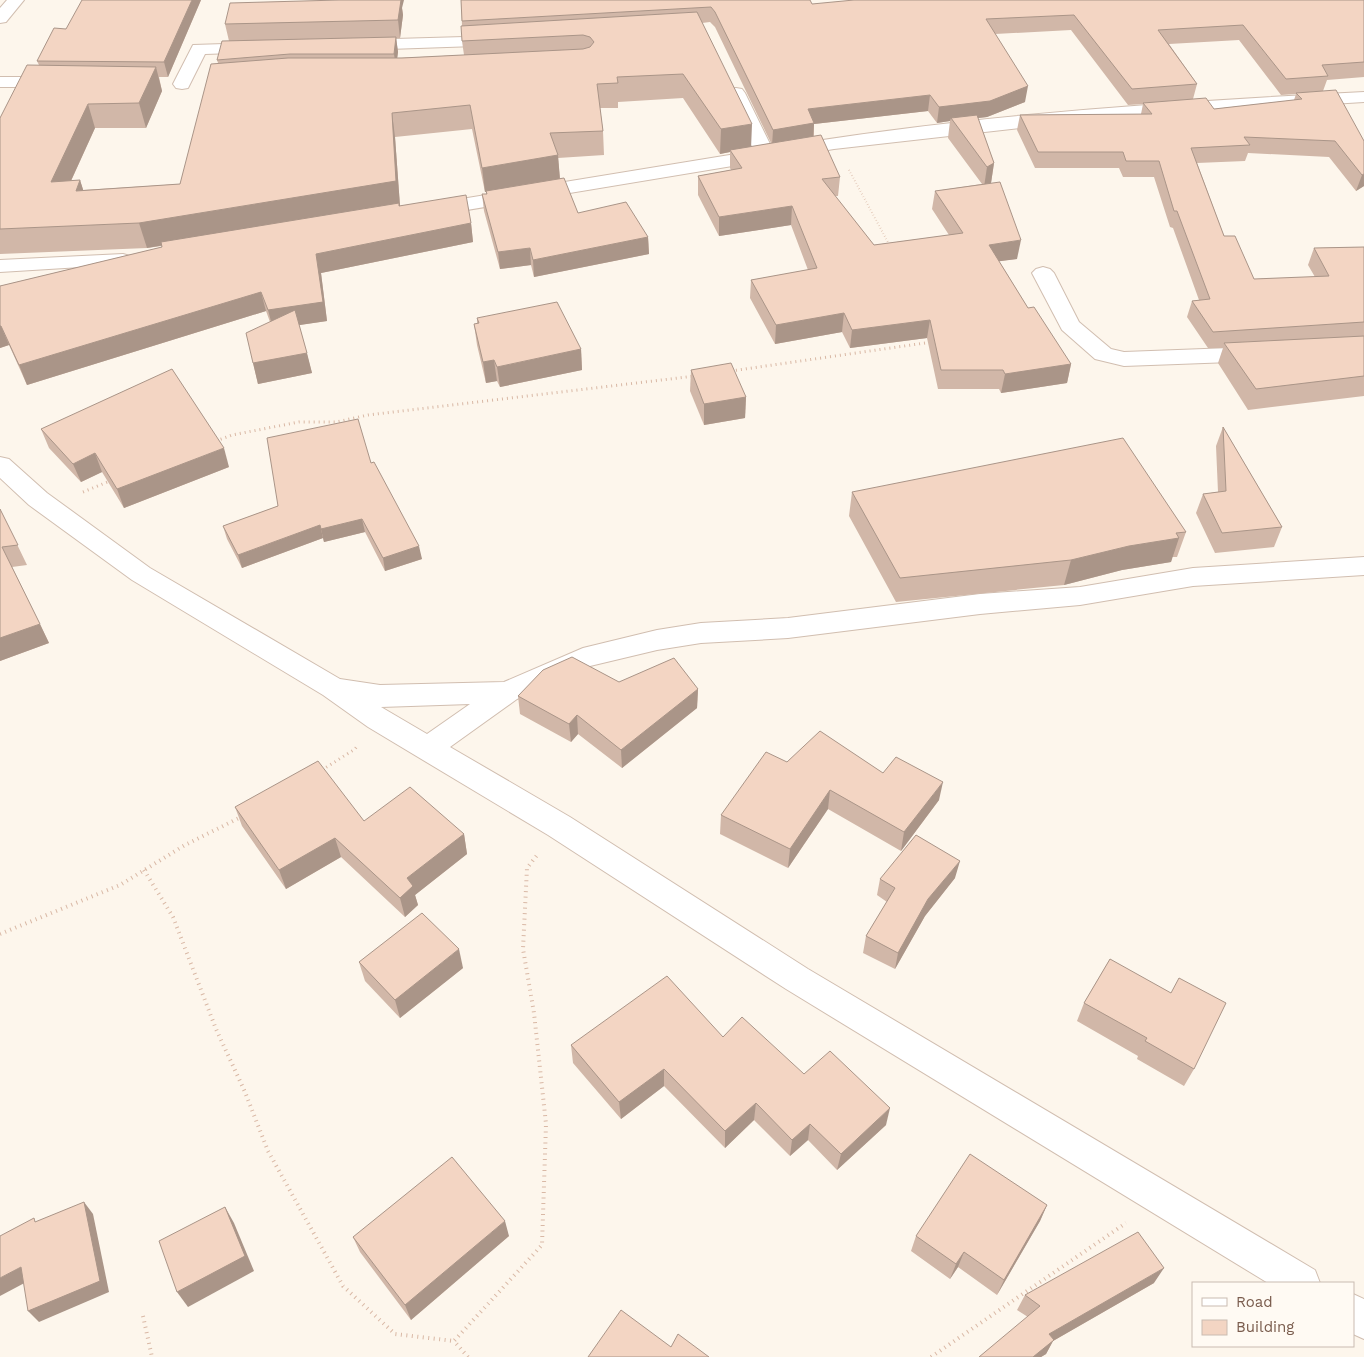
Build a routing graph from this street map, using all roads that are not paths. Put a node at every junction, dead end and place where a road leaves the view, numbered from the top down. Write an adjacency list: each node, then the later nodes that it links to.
1 (16, 0): 2 (street)
2 (0, 18)
3 (519, 40): 4 (street)
4 (344, 46)
5 (276, 47): 11 (street)
6 (729, 78): 13 (street)
7 (0, 82): 9 (street)
8 (201, 82): 11 (street)
9 (77, 83)
10 (163, 84): 11 (street)
11 (182, 84)
12 (1364, 97): 13 (street)
13 (765, 154): 14 (street)
14 (415, 212)
15 (0, 266): 17 (street)
16 (1043, 273): 18 (street)
17 (28, 285)
18 (1278, 353)
19 (0, 465): 21 (street)
20 (1364, 566): 22 (street)
21 (333, 688): 22 (street); 23 (street)
22 (507, 692): 23 (street)
23 (428, 748): 24 (street)
24 (1300, 1282)

